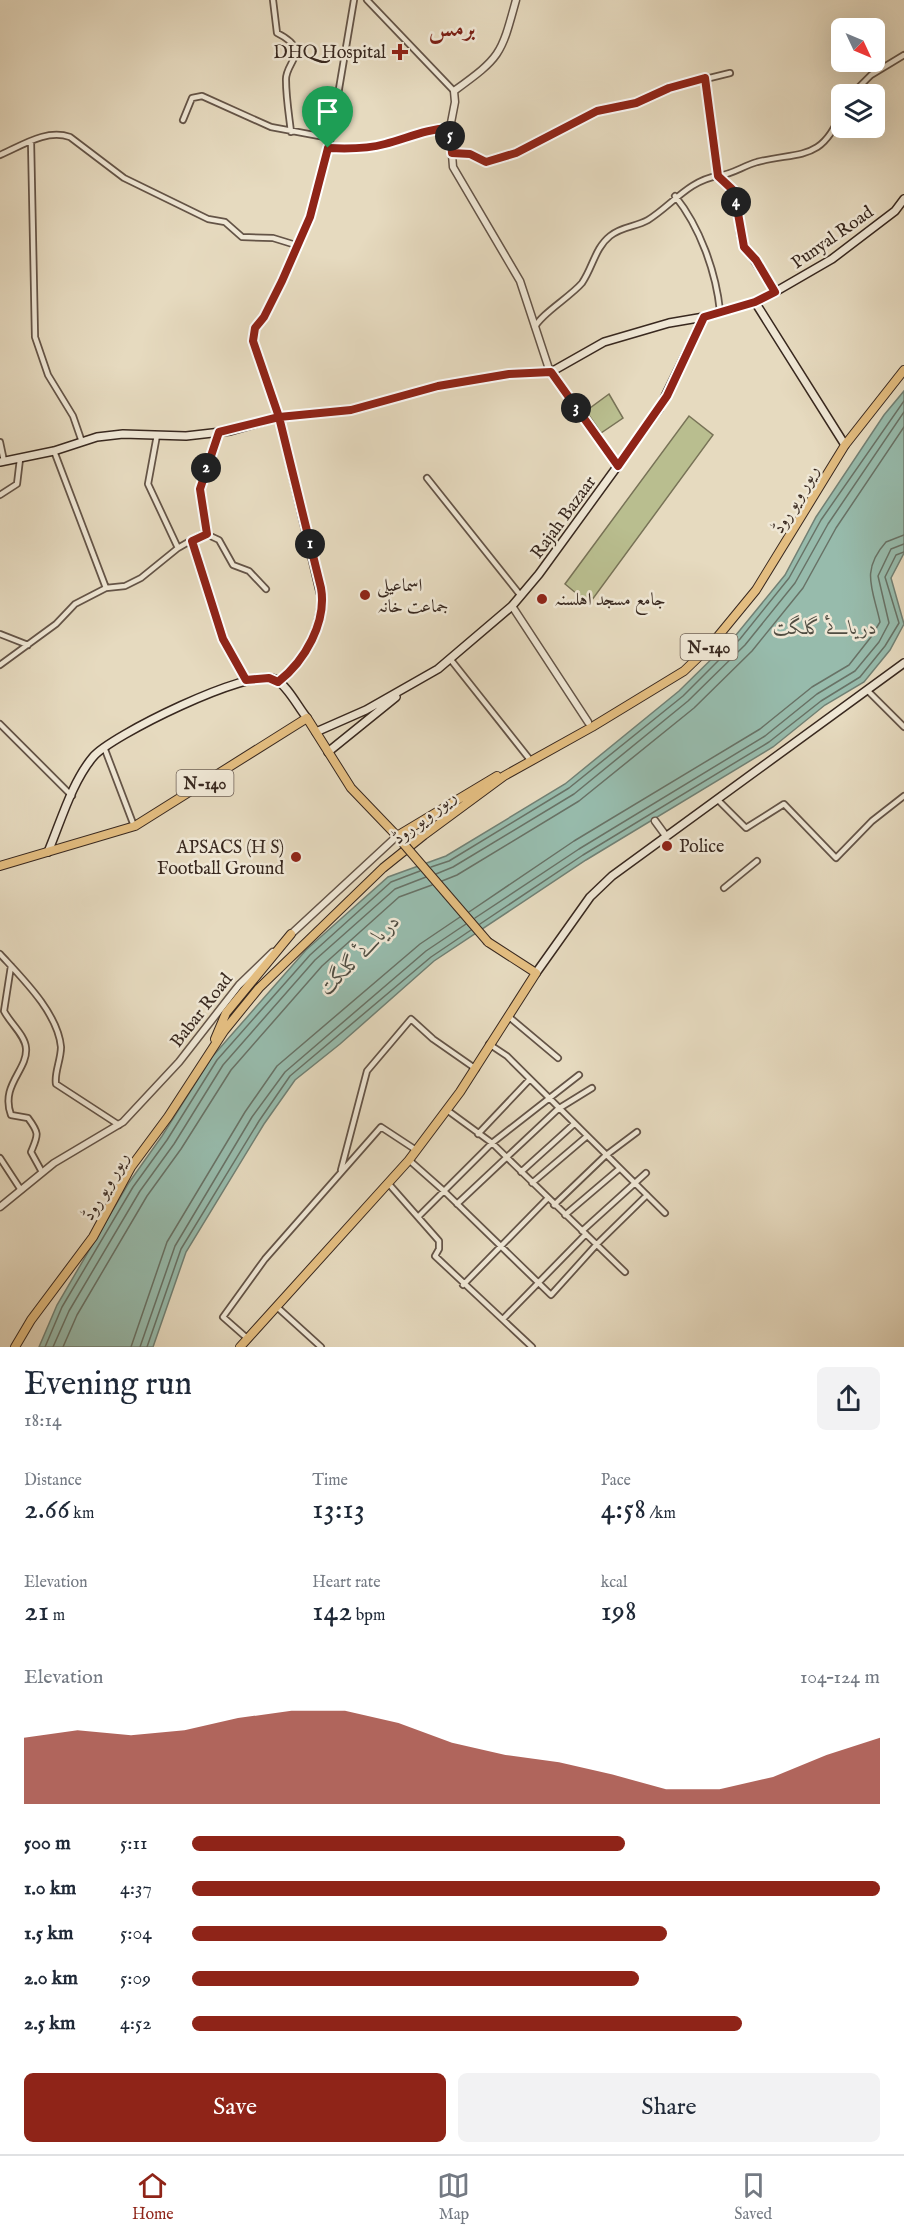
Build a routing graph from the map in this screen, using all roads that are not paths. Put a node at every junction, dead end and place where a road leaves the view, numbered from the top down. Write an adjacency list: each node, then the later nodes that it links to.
1 (273, 0): 12 (street)
2 (354, 0): 14 (street)
3 (367, 0): 9 (street)
4 (516, 0): 9 (street)
5 (904, 55): 8 (street)
6 (730, 72): 7 (street)
7 (705, 78): 17 (street); 19 (street)
8 (862, 84)
9 (454, 91): 11 (street)
10 (183, 120): 12 (street)
11 (450, 128): 16 (street); 17 (street)
12 (291, 132): 14 (street)
13 (831, 132): 19 (street)
14 (330, 138): 16 (street)
15 (31, 141): 18 (street); 22 (street); 34 (street)
16 (328, 148): 22 (street)
17 (452, 153): 27 (street)
18 (0, 155)
19 (718, 176): 20 (street); 23 (street)
20 (675, 196): 25 (street); 27 (street)
21 (904, 199): 23 (main road, Punyal Road)
22 (299, 246): 30 (street)
23 (775, 292): 24 (main road, Punyal Road)
24 (755, 302): 25 (main road, Punyal Road); 35 (main road)
25 (720, 311): 26 (main road, Punyal Road)
26 (704, 317): 29 (main road, Punyal Road); 39 (main road, Rajah Bazaar)
27 (534, 329): 29 (street)
28 (904, 370): 35 (main road, ریور ویو روڈ / N-140)
29 (551, 372): 30 (main road); 39 (street)
30 (279, 417): 31 (main road); 55 (main road)
31 (219, 432): 32 (main road); 42 (street)
32 (158, 435): 34 (main road); 44 (street)
33 (0, 442): 38 (street)
34 (82, 442): 36 (main road)
35 (845, 445): 67 (main road, ریور ویو روڈ / N-140)
36 (54, 451): 37 (main road); 45 (street)
37 (20, 459): 38 (main road); 41 (street)
38 (2, 462)
39 (618, 466): 47 (main road, Rajah Bazaar)
40 (427, 478): 47 (street)
41 (0, 495)
42 (207, 534): 43 (street); 46 (street)
43 (192, 541): 44 (street); 54 (street)
44 (178, 548): 45 (street)
45 (106, 588): 50 (street)
46 (266, 589)
47 (521, 596): 48 (main road, Rajah Bazaar)
48 (512, 606): 51 (main road, Rajah Bazaar); 61 (street)
49 (0, 634): 50 (street)
50 (28, 645): 53 (street)
51 (451, 660): 56 (main road, Rajah Bazaar); 67 (street)
52 (904, 663): 57 (main road)
53 (0, 665)
54 (246, 680): 55 (main road); 65 (main road)
55 (278, 682): 60 (main road)
56 (410, 686): 58 (main road); 59 (main road)
57 (868, 691): 63 (street); 71 (main road)
58 (366, 710): 59 (main road); 64 (main road)
59 (371, 717): 66 (main road)
60 (307, 718): 64 (main road); 73 (main road, N-140)
61 (588, 722)
62 (0, 724): 69 (street)
63 (904, 727)
64 (315, 732): 66 (main road)
65 (104, 747): 69 (main road); 73 (street)
66 (328, 752): 75 (main road)
67 (532, 762): 68 (main road, ریور ویو روڈ / N-140)
68 (504, 776): 75 (main road, N-140); 86 (main road, ریور ویو روڈ)
69 (72, 796): 76 (main road)
70 (904, 796): 71 (street)
71 (717, 799): 74 (main road)
72 (655, 821): 74 (street)
73 (135, 826): 76 (main road, N-140)
74 (666, 836): 83 (main road)
75 (399, 839): 80 (street, Babar Road); 83 (main road, bridge)
76 (48, 852): 78 (main road, N-140)
77 (757, 861): 79 (street)
78 (0, 866)
79 (724, 888)
80 (291, 934): 86 (main road); 96 (street, Babar Road)
81 (0, 954): 82 (street)
82 (11, 966): 96 (street); 107 (street)
83 (536, 973): 84 (main road)
84 (508, 1016): 85 (main road); 87 (street)
85 (489, 1044): 88 (main road); 90 (street)
86 (213, 1047): 133 (main road, ریور ویو روڈ)
87 (558, 1058)
88 (476, 1069): 94 (main road); 108 (street)
89 (579, 1075): 92 (street)
90 (530, 1078): 92 (street); 98 (street)
91 (592, 1088): 93 (street)
92 (548, 1098): 93 (street); 100 (street)
93 (558, 1109): 95 (street); 104 (street)
94 (447, 1110): 98 (street); 101 (main road)
95 (574, 1124): 99 (street); 109 (street)
96 (119, 1125): 107 (street, Babar Road)
97 (638, 1132): 102 (street)
98 (478, 1134): 100 (street)
99 (586, 1137): 102 (street); 113 (street)
100 (492, 1143): 104 (street); 115 (street)
101 (416, 1150): 105 (main road); 108 (street)
102 (605, 1156): 106 (street); 119 (street)
103 (0, 1158): 114 (street)
104 (506, 1158): 109 (street); 118 (street)
105 (409, 1160): 112 (main road); 115 (street)
106 (619, 1169): 111 (street); 122 (street)
107 (42, 1172): 114 (street, Babar Road)
108 (340, 1172): 132 (street)
109 (521, 1172): 113 (street)
110 (646, 1173): 111 (street)
111 (633, 1182): 116 (street); 124 (street)
112 (388, 1183): 123 (street); 130 (main road)
113 (532, 1183): 117 (street)
114 (21, 1190): 120 (street, Babar Road)
115 (444, 1191): 118 (street); 123 (street)
116 (647, 1195): 121 (street); 125 (street)
117 (548, 1198): 119 (street); 126 (street)
118 (457, 1204): 126 (street)
119 (554, 1204): 122 (street)
120 (0, 1207)
121 (665, 1213)
122 (565, 1215): 124 (street)
123 (418, 1217): 129 (street)
124 (584, 1232): 125 (street); 128 (street)
125 (597, 1244): 127 (street); 128 (street)
126 (502, 1246): 128 (street); 129 (street)
127 (625, 1272)
128 (539, 1281): 131 (street)
129 (463, 1286): 131 (street)
130 (278, 1307): 132 (main road); 135 (street)
131 (503, 1319): 136 (street)
132 (248, 1339): 134 (main road)
133 (15, 1347)
134 (240, 1347)
135 (321, 1347)
136 (532, 1347)

